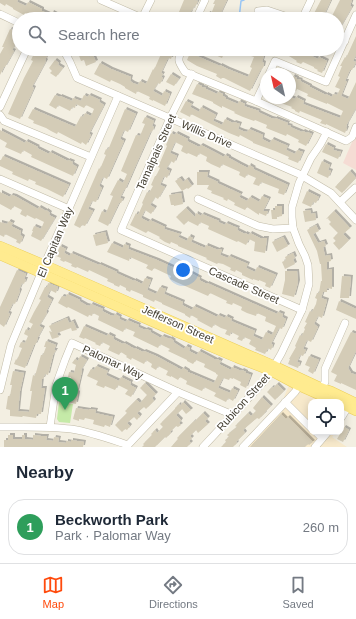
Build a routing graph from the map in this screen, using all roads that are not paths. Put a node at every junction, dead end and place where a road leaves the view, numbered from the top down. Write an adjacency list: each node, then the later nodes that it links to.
1 (101, 0): 6 (street)
2 (151, 0): 7 (street)
3 (205, 0): 8 (street)
4 (311, 0): 10 (street)
5 (258, 11): 9 (street)
6 (128, 12)
7 (145, 12)
8 (199, 12)
9 (273, 12)
10 (305, 12)
11 (0, 14): 13 (street)
12 (356, 15): 14 (street)
13 (12, 20)
14 (345, 41)
15 (23, 56): 26 (street)
16 (67, 56): 24 (street, Willis Drive)
17 (179, 56): 22 (street)
18 (338, 56): 21 (street)
19 (272, 68): 20 (street)
20 (292, 68)
21 (296, 70)
22 (192, 74): 25 (street); 28 (street, Tamalpais Street)
23 (260, 93): 25 (street)
24 (118, 96): 28 (street, Willis Drive); 31 (street, El Capitan Way)
25 (256, 101): 30 (street)
26 (0, 107)
27 (0, 115): 31 (street)
28 (170, 118): 32 (street, Willis Drive); 40 (street, Tamalpais Street)
29 (356, 127): 30 (street)
30 (327, 132): 32 (street, Rubicon Street)
31 (91, 157): 37 (street, El Capitan Way)
32 (303, 176): 36 (street, Willis Drive); 39 (street, Rubicon Street)
33 (0, 179): 37 (street)
34 (355, 188): 36 (street)
35 (198, 199): 39 (street)
36 (340, 202): 38 (street, Willis Drive)
37 (69, 208): 43 (street, El Capitan Way)
38 (356, 220)
39 (293, 228): 44 (street, Rubicon Street)
40 (121, 230): 44 (street, Cascade Street)
41 (0, 246): 43 (main road, Jefferson Street)
42 (0, 255): 43 (main road, Jefferson Street)
43 (43, 269): 46 (main road, Jefferson Street); 49 (street, El Capitan Way)
44 (302, 310): 46 (street, Rubicon Street)
45 (345, 323): 48 (street)
46 (273, 368): 47 (main road, Jefferson Street); 48 (main road, Jefferson Street); 54 (street, Rubicon Street)
47 (299, 386): 51 (main road, Jefferson Street); 52 (street)
48 (322, 388): 53 (main road, Jefferson Street)
49 (0, 390)
50 (178, 392): 54 (street, Palomar Way); 57 (street); 57 (street, Palomar Way)
51 (328, 399)
52 (285, 402): 55 (street); 62 (street)
53 (350, 406)
54 (233, 415): 61 (street, Rubicon Street)
55 (308, 425)
56 (0, 427): 57 (street)
57 (50, 427)
58 (319, 435): 60 (street)
59 (325, 435): 60 (street)
60 (322, 438): 63 (street)
61 (203, 447)
62 (243, 447)
63 (315, 447)

